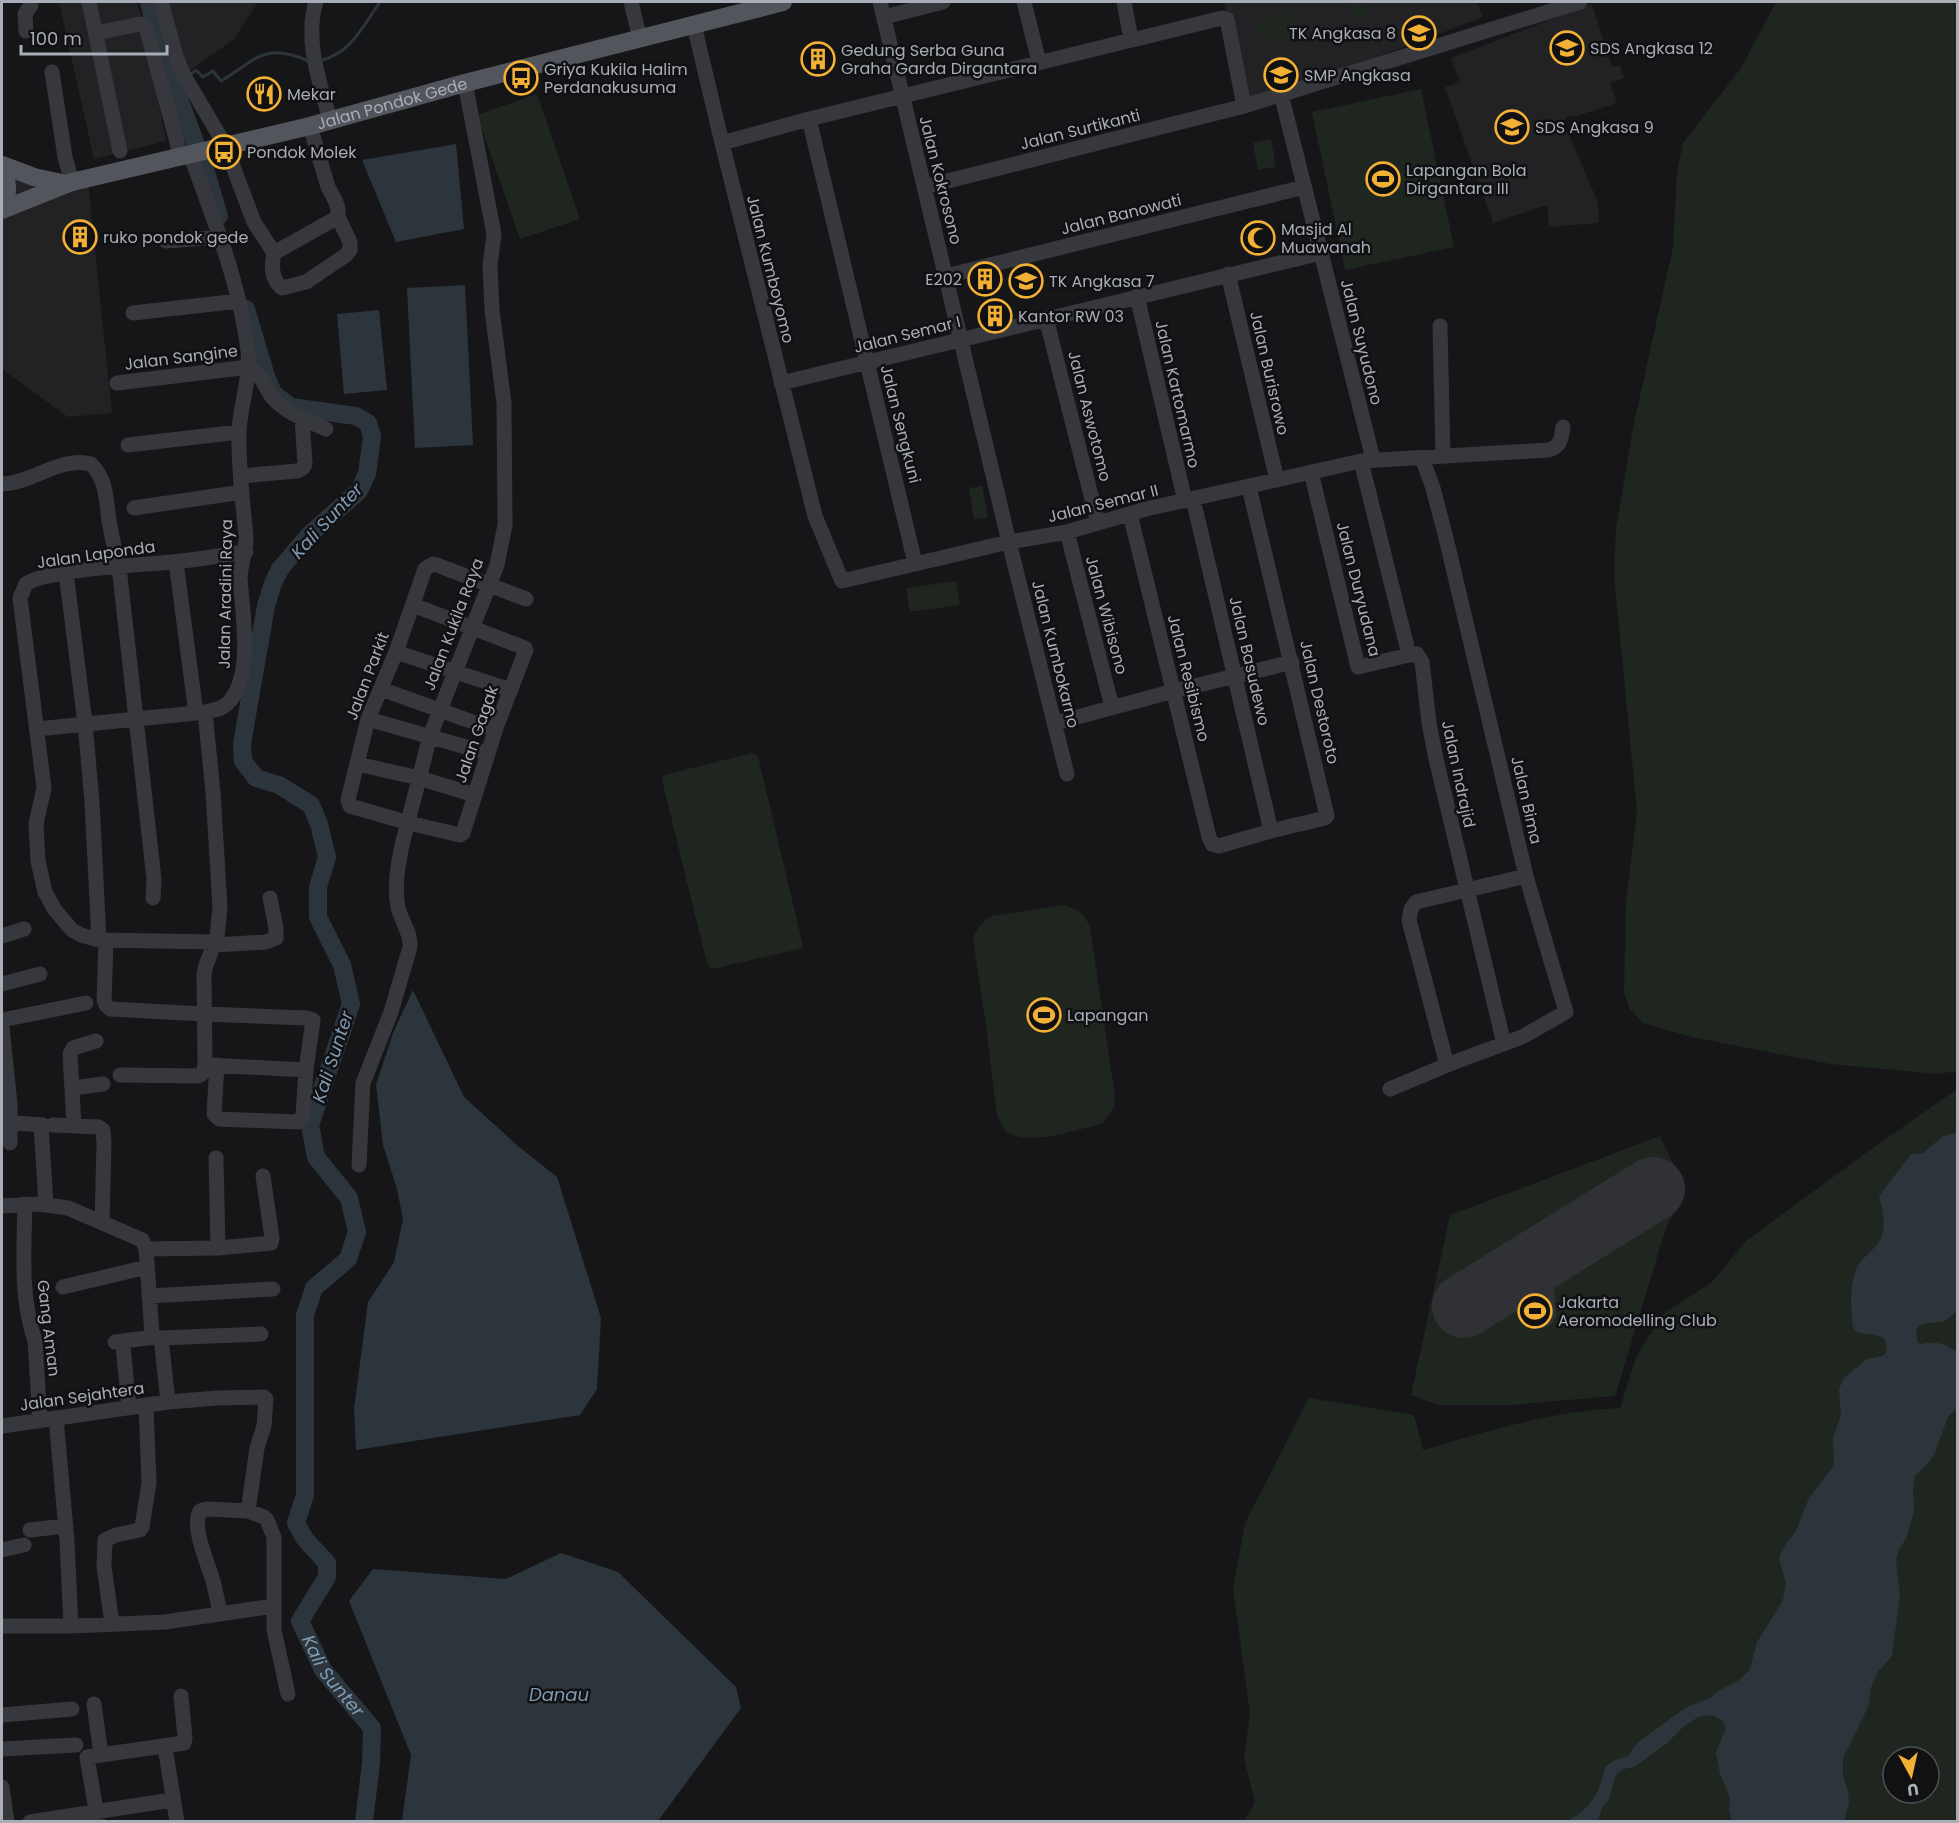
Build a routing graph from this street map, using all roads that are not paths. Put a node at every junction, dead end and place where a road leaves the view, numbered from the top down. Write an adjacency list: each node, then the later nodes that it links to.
1 (32, 2): 15 (street)
2 (89, 2): 16 (street)
3 (161, 2): 30 (street)
4 (316, 2): 26 (street)
5 (631, 2): 17 (street)
6 (783, 2): 14 (main road, Jalan Pondok Gede)
7 (880, 2): 13 (street, Jalan Kokrosono)
8 (943, 2): 13 (street)
9 (1023, 2): 19 (street)
10 (1124, 2): 18 (street)
11 (1580, 2): 12 (street, Jalan Surtikanti)
12 (1560, 4): 22 (street, Jalan Surtikanti)
13 (884, 17): 23 (street, Jalan Kokrosono)
14 (694, 25): 17 (main road, Jalan Pondok Gede); 28 (street, Jalan Kumboyomo)
15 (26, 31)
16 (96, 33): 29 (street); 30 (street)
17 (640, 39): 21 (main road, Jalan Pondok Gede)
18 (1131, 39): 19 (street); 24 (street)
19 (1039, 62): 23 (street)
20 (52, 72): 32 (street)
21 (465, 83): 26 (main road, Jalan Pondok Gede); 79 (street, Jalan Kukila Raya)
22 (1281, 94): 24 (street, Jalan Surtikanti); 34 (street, Jalan Suyudono)
23 (902, 96): 25 (street); 33 (street, Jalan Kokrosono)
24 (1244, 106): 33 (street, Jalan Surtikanti)
25 (809, 119): 28 (street); 49 (street, Jalan Sengkuni)
26 (330, 120): 27 (main road, Jalan Pondok Gede)
27 (310, 126): 30 (main road, Jalan Pondok Gede); 36 (street)
28 (722, 143): 52 (street, Jalan Kumboyomo)
29 (120, 151)
30 (201, 151): 32 (main road, Jalan Pondok Gede); 37 (street, Jalan Aradini Raya); 39 (street)
31 (2, 166): 32 (main road, Jalan Pondok Gede); 35 (main road)
32 (69, 183): 35 (main road)
33 (924, 187): 42 (street, Jalan Kokrosono)
34 (1304, 187): 40 (street, Jalan Suyudono); 42 (street, Jalan Banowati)
35 (2, 209)
36 (338, 217): 39 (street); 39 (street)
37 (219, 237): 38 (street); 44 (street, Jalan Aradini Raya)
38 (166, 241)
39 (274, 253)
40 (1321, 253): 41 (street, Jalan Semar I); 60 (street, Jalan Suyudono)
41 (1228, 274): 43 (street, Jalan Semar I); 63 (street, Jalan Burisrowo)
42 (946, 276): 48 (street, Jalan Kokrosono)
43 (1137, 296): 46 (street, Jalan Semar I); 67 (street, Jalan Kartomarmo)
44 (239, 301): 45 (street); 50 (street, Jalan Aradini Raya)
45 (133, 314)
46 (1046, 318): 48 (street, Jalan Semar I); 70 (street, Jalan Aswotomo)
47 (1440, 326): 58 (street)
48 (960, 339): 49 (street, Jalan Semar I); 72 (street, Jalan Kokrosono)
49 (867, 363): 52 (street, Jalan Semar I); 75 (street, Jalan Sengkuni)
50 (249, 367): 51 (street, Jalan Sangine); 53 (street); 56 (street, Jalan Aradini Raya)
51 (117, 383)
52 (781, 383): 78 (street, Jalan Kumboyomo)
53 (302, 418): 55 (street); 62 (street)
54 (1563, 427): 58 (street)
55 (326, 429)
56 (239, 432): 57 (street); 62 (street, Jalan Aradini Raya)
57 (128, 445)
58 (1443, 457): 59 (street)
59 (1422, 458): 60 (street); 109 (street, Jalan Bima)
60 (1367, 460): 61 (street, Jalan Semar II); 84 (street, Jalan Indrajid)
61 (1311, 472): 63 (street, Jalan Semar II); 84 (street, Jalan Duryudana)
62 (241, 476): 66 (street, Jalan Aradini Raya)
63 (1277, 480): 65 (street, Jalan Semar II)
64 (2, 484): 76 (street)
65 (1249, 487): 67 (street, Jalan Semar II); 85 (street, Jalan Destoroto)
66 (242, 492): 68 (street); 73 (street, Jalan Aradini Raya)
67 (1189, 500): 69 (street, Jalan Semar II); 87 (street, Jalan Basudewo)
68 (134, 508)
69 (1130, 514): 70 (street, Jalan Semar II); 90 (street, Jalan Resibismo)
70 (1098, 523): 71 (street, Jalan Semar II)
71 (1066, 532): 72 (street, Jalan Semar II); 91 (street, Jalan Wibisono)
72 (1009, 542): 75 (street, Jalan Semar II); 97 (street, Jalan Kumbokarno)
73 (246, 552): 74 (street, Jalan Laponda); 93 (street, Jalan Aradini Raya)
74 (176, 562): 76 (street, Jalan Laponda); 93 (street)
75 (915, 563): 78 (street, Jalan Semar II)
76 (119, 567): 77 (street, Jalan Laponda); 95 (street)
77 (66, 573): 96 (street); 98 (street, Jalan Laponda)
78 (842, 581)
79 (489, 585): 80 (street); 81 (street, Jalan Parkit); 82 (street, Jalan Kukila Raya)
80 (526, 599)
81 (413, 605): 82 (street); 83 (street, Jalan Parkit)
82 (473, 627): 86 (street, Jalan Kukila Raya); 89 (street, Jalan Gagak)
83 (396, 652): 86 (street); 88 (street, Jalan Parkit)
84 (1409, 656): 110 (street, Jalan Indrajid)
85 (1292, 662): 87 (street); 107 (street, Jalan Destoroto)
86 (456, 670): 89 (street); 92 (street, Jalan Kukila Raya)
87 (1235, 676): 90 (street); 107 (street, Jalan Basudewo)
88 (381, 689): 92 (street); 94 (street, Jalan Parkit)
89 (510, 690): 99 (street, Jalan Gagak)
90 (1174, 691): 91 (street); 108 (street, Jalan Resibismo)
91 (1112, 707): 97 (street)
92 (439, 711): 99 (street); 100 (street, Jalan Kukila Raya)
93 (201, 713): 95 (street, Jalan Aradini Raya); 116 (street)
94 (368, 719): 100 (street); 102 (street, Jalan Parkit)
95 (136, 720): 96 (street, Jalan Aradini Raya); 111 (street)
96 (85, 723): 98 (street, Jalan Aradini Raya); 115 (street)
97 (1055, 723): 103 (street, Jalan Kumbokarno)
98 (37, 729): 115 (street, Jalan Laponda)
99 (495, 730): 101 (street, Jalan Gagak)
100 (430, 736): 101 (street); 104 (street, Jalan Kukila Raya)
101 (488, 753): 105 (street, Jalan Gagak)
102 (357, 764): 104 (street); 106 (street, Jalan Parkit)
103 (1067, 774)
104 (419, 778): 105 (street); 106 (street, Jalan Kukila Raya)
105 (474, 795): 106 (street, Jalan Gagak)
106 (409, 823): 137 (street, Jalan Kukila Raya)
107 (1271, 831): 108 (street, Jalan Destoroto)
108 (1218, 846)
109 (1526, 876): 110 (street); 124 (street, Jalan Bima)
110 (1467, 891): 124 (street); 126 (street)
111 (153, 898)
112 (270, 898): 116 (street)
113 (24, 928): 114 (street)
114 (2, 936)
115 (103, 940): 116 (street); 120 (street)
116 (215, 943): 120 (street)
117 (40, 974): 118 (street)
118 (2, 984)
119 (86, 1003): 121 (street)
120 (204, 1014): 125 (street); 127 (street)
121 (2, 1020)
122 (2, 1035): 132 (street)
123 (96, 1041): 130 (street)
124 (1504, 1044): 126 (street, Jalan Bima)
125 (211, 1065): 127 (street); 127 (street); 128 (street)
126 (1447, 1065): 131 (street, Jalan Bima)
127 (306, 1070)
128 (120, 1075)
129 (103, 1084): 130 (street)
130 (72, 1088): 134 (street)
131 (1390, 1089)
132 (5, 1122): 133 (street); 135 (street)
133 (46, 1125): 134 (street); 140 (street)
134 (74, 1125): 142 (street)
135 (10, 1143)
136 (216, 1158): 143 (street)
137 (359, 1166)
138 (263, 1176): 143 (street)
139 (25, 1204): 140 (street); 141 (street); 155 (street, Gang Aman)
140 (46, 1204): 142 (street)
141 (2, 1206)
142 (102, 1223): 144 (street)
143 (218, 1248): 144 (street)
144 (146, 1249): 145 (street, Jalan Sejahtera)
145 (147, 1267): 146 (street); 148 (street, Jalan Sejahtera)
146 (63, 1287)
147 (273, 1289): 148 (street)
148 (149, 1296): 150 (street, Jalan Sejahtera)
149 (261, 1334): 150 (street)
150 (158, 1338): 151 (street, Jalan Sejahtera); 153 (street)
151 (168, 1402): 152 (street, Jalan Sejahtera); 157 (street, Jalan Sejahtera)
152 (146, 1405): 153 (street, Jalan Sejahtera); 164 (street)
153 (129, 1407): 154 (street, Jalan Sejahtera)
154 (56, 1418): 155 (street, Jalan Sejahtera); 158 (street)
155 (40, 1421): 156 (street, Jalan Sejahtera)
156 (2, 1426)
157 (248, 1511): 162 (street); 163 (street)
158 (65, 1526): 159 (street); 166 (street)
159 (30, 1530)
160 (24, 1545): 161 (street)
161 (2, 1550)
162 (274, 1606): 163 (street); 167 (street)
163 (220, 1614): 164 (street)
164 (112, 1624): 166 (street)
165 (2, 1626): 166 (street)
166 (70, 1626)
167 (288, 1694)
168 (181, 1696): 173 (street)
169 (94, 1704): 175 (street)
170 (72, 1709): 171 (street)
171 (2, 1715)
172 (76, 1745): 174 (street)
173 (165, 1747): 175 (street); 177 (street)
174 (2, 1749)
175 (101, 1755): 178 (street)
176 (2, 1787): 179 (street)
177 (172, 1800): 178 (street); 181 (street)
178 (97, 1816): 180 (street)
179 (7, 1821)
180 (30, 1821)
181 (177, 1821)

